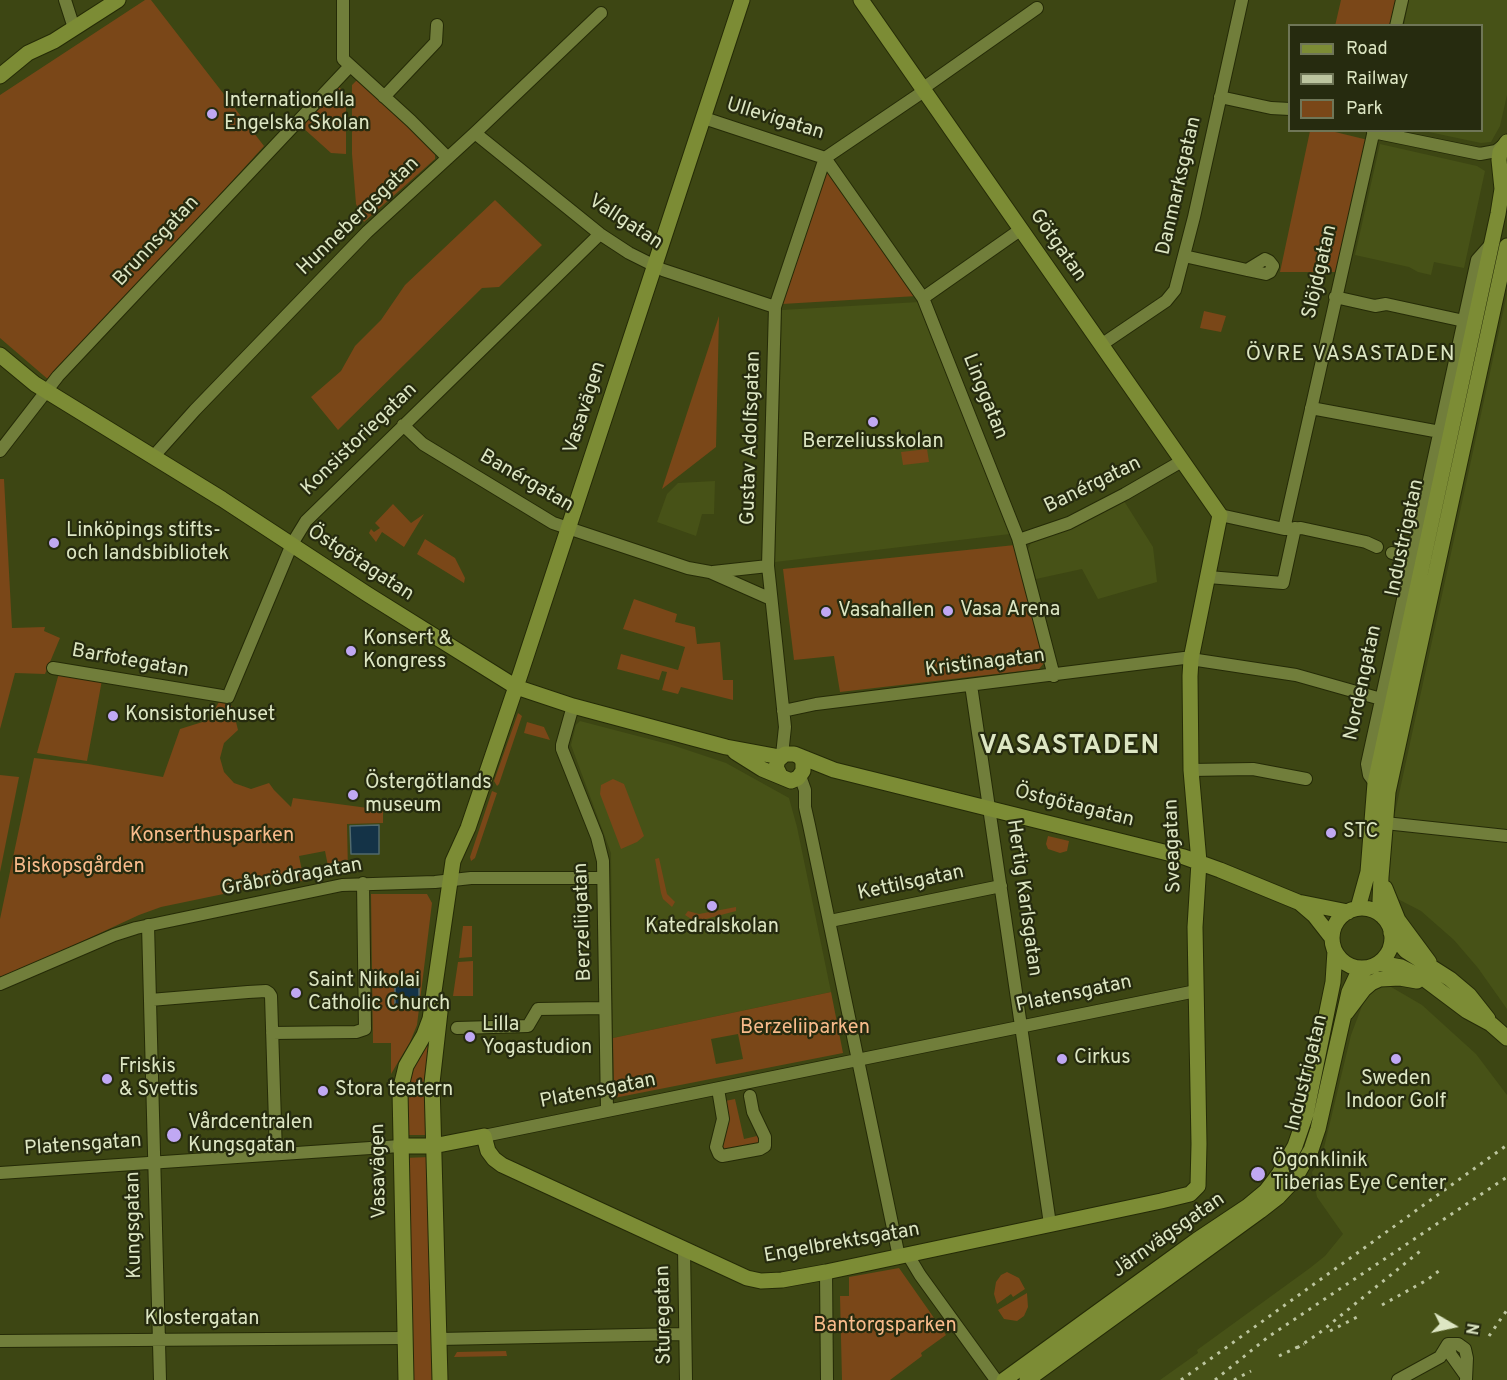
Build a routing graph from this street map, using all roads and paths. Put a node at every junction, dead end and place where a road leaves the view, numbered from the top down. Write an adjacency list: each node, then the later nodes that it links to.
1 (65, 0): 12 (street)
2 (118, 0): 12 (main road)
3 (344, 0): 13 (street)
4 (742, 0): 19 (main road, Vasavägen)
5 (861, 0): 15 (main road, Götgatan)
6 (1242, 0): 17 (street, Danmarksgatan)
7 (1402, 0): 10 (street)
8 (1037, 8): 15 (street, Ullevigatan)
9 (601, 13): 22 (street, Hunnebergsgatan)
10 (1396, 24)
11 (437, 25): 16 (street)
12 (74, 28): 14 (main road)
13 (350, 66): 16 (street); 40 (street, Brunnsgatan)
14 (3, 74)
15 (923, 90): 26 (street, Ullevigatan); 28 (main road, Götgatan)
16 (384, 97): 25 (street)
17 (1220, 97): 18 (street); 31 (street, Danmarksgatan)
18 (1287, 107)
19 (704, 118): 26 (street, Ullevigatan); 32 (main road, Vasavägen)
20 (1373, 132): 34 (street, Slöjdgatan)
21 (1378, 132): 24 (street)
22 (475, 133): 25 (street, Hunnebergsgatan); 29 (street, Vallgatan)
23 (1506, 143): 24 (street); 27 (main road, Industrigatan)
24 (1480, 154): 27 (street)
25 (448, 158): 45 (street, Hunnebergsgatan)
26 (825, 158): 35 (street, Linggatan); 36 (street, Gustav Adolfsgatan)
27 (1502, 178): 30 (main road, Industrigatan)
28 (1020, 230): 35 (street); 38 (main road, Götgatan)
29 (600, 234): 32 (street, Vallgatan); 42 (street, Konsistoriegatan)
30 (1500, 244): 37 (street, Nordengatan); 74 (main road, Industrigatan); 76 (main road, Industrigatan)
31 (1184, 256): 33 (street); 38 (street, Danmarksgatan)
32 (655, 266): 36 (street, Vallgatan); 49 (main road, Vasavägen)
33 (1247, 270)
34 (1335, 297): 37 (street); 41 (street, Slöjdgatan)
35 (923, 298): 50 (street, Linggatan)
36 (775, 307): 55 (street, Gustav Adolfsgatan)
37 (1464, 321): 43 (street, Nordengatan)
38 (1101, 345): 46 (main road, Götgatan)
39 (0, 355): 40 (main road, Östgötagatan)
40 (47, 391): 44 (street, Brunnsgatan); 45 (main road, Östgötagatan)
41 (1311, 408): 43 (street); 48 (street, Slöjdgatan)
42 (403, 425): 49 (street, Banérgatan); 51 (street, Konsistoriegatan)
43 (1440, 432): 54 (street, Nordengatan)
44 (0, 451)
45 (153, 457): 51 (main road, Östgötagatan)
46 (1182, 461): 47 (main road, Götgatan); 50 (street, Banérgatan)
47 (1220, 515): 48 (street); 57 (main road, Sveagatan)
48 (1289, 528): 52 (street); 57 (street, Slöjdgatan)
49 (569, 529): 56 (street, Banérgatan); 63 (main road, Vasavägen)
50 (1019, 540): 61 (street, Linggatan)
51 (292, 544): 63 (main road, Östgötagatan); 64 (street, Konsistoriegatan)
52 (1377, 547)
53 (1392, 553): 54 (street)
54 (1412, 558): 65 (street, Nordengatan)
55 (768, 566): 56 (street, Banérgatan); 58 (street, Gustav Adolfsgatan)
56 (710, 572): 58 (street, Banérgatan)
57 (1208, 577): 59 (main road, Sveagatan)
58 (771, 599): 67 (street, Gustav Adolfsgatan)
59 (1191, 659): 61 (street, Kristinagatan); 65 (street, Kristinagatan); 71 (main road, Sveagatan)
60 (53, 668): 64 (street, Barfotegatan)
61 (1054, 676): 62 (street, Kristinagatan)
62 (971, 685): 67 (street, Kristinagatan); 75 (street, Hertig Karlsgatan)
63 (516, 687): 66 (main road, Östgötagatan); 81 (main road, Vasavägen)
64 (201, 694)
65 (1381, 699): 74 (street, Nordengatan)
66 (573, 706): 68 (main road, Östgötagatan); 80 (street, Berzeliigatan)
67 (783, 711): 69 (street, Gustav Adolfsgatan)
68 (726, 747): 69 (main road, Östgötagatan); 72 (main road, Östgötagatan)
69 (789, 755): 70 (main road, Östgötagatan); 72 (main road); 72 (main road)
70 (834, 770): 72 (main road, Östgötagatan); 75 (main road, Östgötagatan)
71 (1191, 771): 73 (street); 78 (main road, Sveagatan)
72 (792, 777): 87 (street)
73 (1306, 779)
74 (1375, 783): 85 (main road, Industrigatan)
75 (990, 808): 78 (main road, Östgötagatan); 83 (street, Hertig Karlsgatan)
76 (1385, 823): 77 (street); 79 (main road, Industrigatan)
77 (1507, 836)
78 (1199, 862): 84 (main road, Östgötagatan); 95 (main road, Sveagatan)
79 (1381, 877): 86 (main road, Industrigatan); 92 (main road)
80 (603, 878): 81 (street, Gråbrödragatan); 97 (street, Berzeliigatan)
81 (454, 880): 82 (street, Gråbrödragatan); 110 (main road, Vasavägen); 111 (main road, Vasavägen)
82 (363, 884): 88 (street, Gråbrödragatan); 102 (street)
83 (1000, 886): 87 (street, Kettilsgatan); 100 (street, Hertig Karlsgatan)
84 (1298, 902): 85 (main road, Östgötagatan); 90 (main road, Östgötagatan)
85 (1353, 910): 86 (main road); 90 (main road)
86 (1384, 918): 89 (main road)
87 (830, 921): 104 (street)
88 (148, 925): 93 (street, Gråbrödragatan); 96 (street, Kungsgatan)
89 (1391, 933): 91 (main road); 92 (main road)
90 (1333, 944): 91 (main road); 106 (main road, Industrigatan)
91 (1373, 965): 94 (main road); 98 (main road, Industrigatan)
92 (1435, 969): 99 (main road)
93 (0, 984)
94 (1435, 986): 98 (main road); 99 (main road)
95 (1196, 991): 100 (street, Platensgatan); 115 (main road, Sveagatan)
96 (150, 1000): 102 (street); 113 (street, Kungsgatan)
97 (605, 1008): 101 (street); 108 (street, Berzeliigatan)
98 (1344, 1015): 116 (main road, Industrigatan)
99 (1491, 1024): 103 (main road)
100 (1022, 1027): 104 (street, Platensgatan); 117 (street, Hertig Karlsgatan)
101 (457, 1028)
102 (272, 1033): 112 (street)
103 (1507, 1038)
104 (859, 1061): 105 (street, Platensgatan); 119 (street)
105 (718, 1089): 107 (street); 108 (street, Platensgatan)
106 (1311, 1090): 133 (main road, Järnvägsgatan)
107 (750, 1096)
108 (607, 1111): 109 (street, Platensgatan)
109 (484, 1136): 111 (main road, Platensgatan); 118 (main road, Engelbrektsgatan)
110 (400, 1146): 111 (main road, Platensgatan); 112 (street, Platensgatan); 122 (main road, Vasavägen)
111 (434, 1146): 124 (main road, Vasavägen)
112 (276, 1154): 113 (street, Platensgatan)
113 (153, 1162): 114 (street, Platensgatan); 123 (street, Kungsgatan)
114 (0, 1173)
115 (1200, 1180): 117 (main road, Engelbrektsgatan)
116 (1286, 1190): 134 (main road, Järnvägsgatan)
117 (1050, 1224): 119 (main road, Engelbrektsgatan)
118 (684, 1248): 120 (main road, Engelbrektsgatan); 121 (street, Sturegatan)
119 (904, 1256): 120 (main road, Engelbrektsgatan); 132 (street)
120 (826, 1272): 131 (street)
121 (685, 1334): 124 (street); 130 (street, Sturegatan)
122 (405, 1338): 123 (street, Klostergatan); 128 (main road, Vasavägen)
123 (158, 1339): 125 (street, Klostergatan); 127 (street, Kungsgatan)
124 (439, 1339): 129 (main road, Vasavägen)
125 (0, 1341)
126 (1466, 1378): 135 (street)
127 (160, 1380)
128 (406, 1380)
129 (440, 1380)
130 (686, 1380)
131 (827, 1380)
132 (996, 1380)
133 (1004, 1380)
134 (1027, 1380)
135 (1398, 1380)

